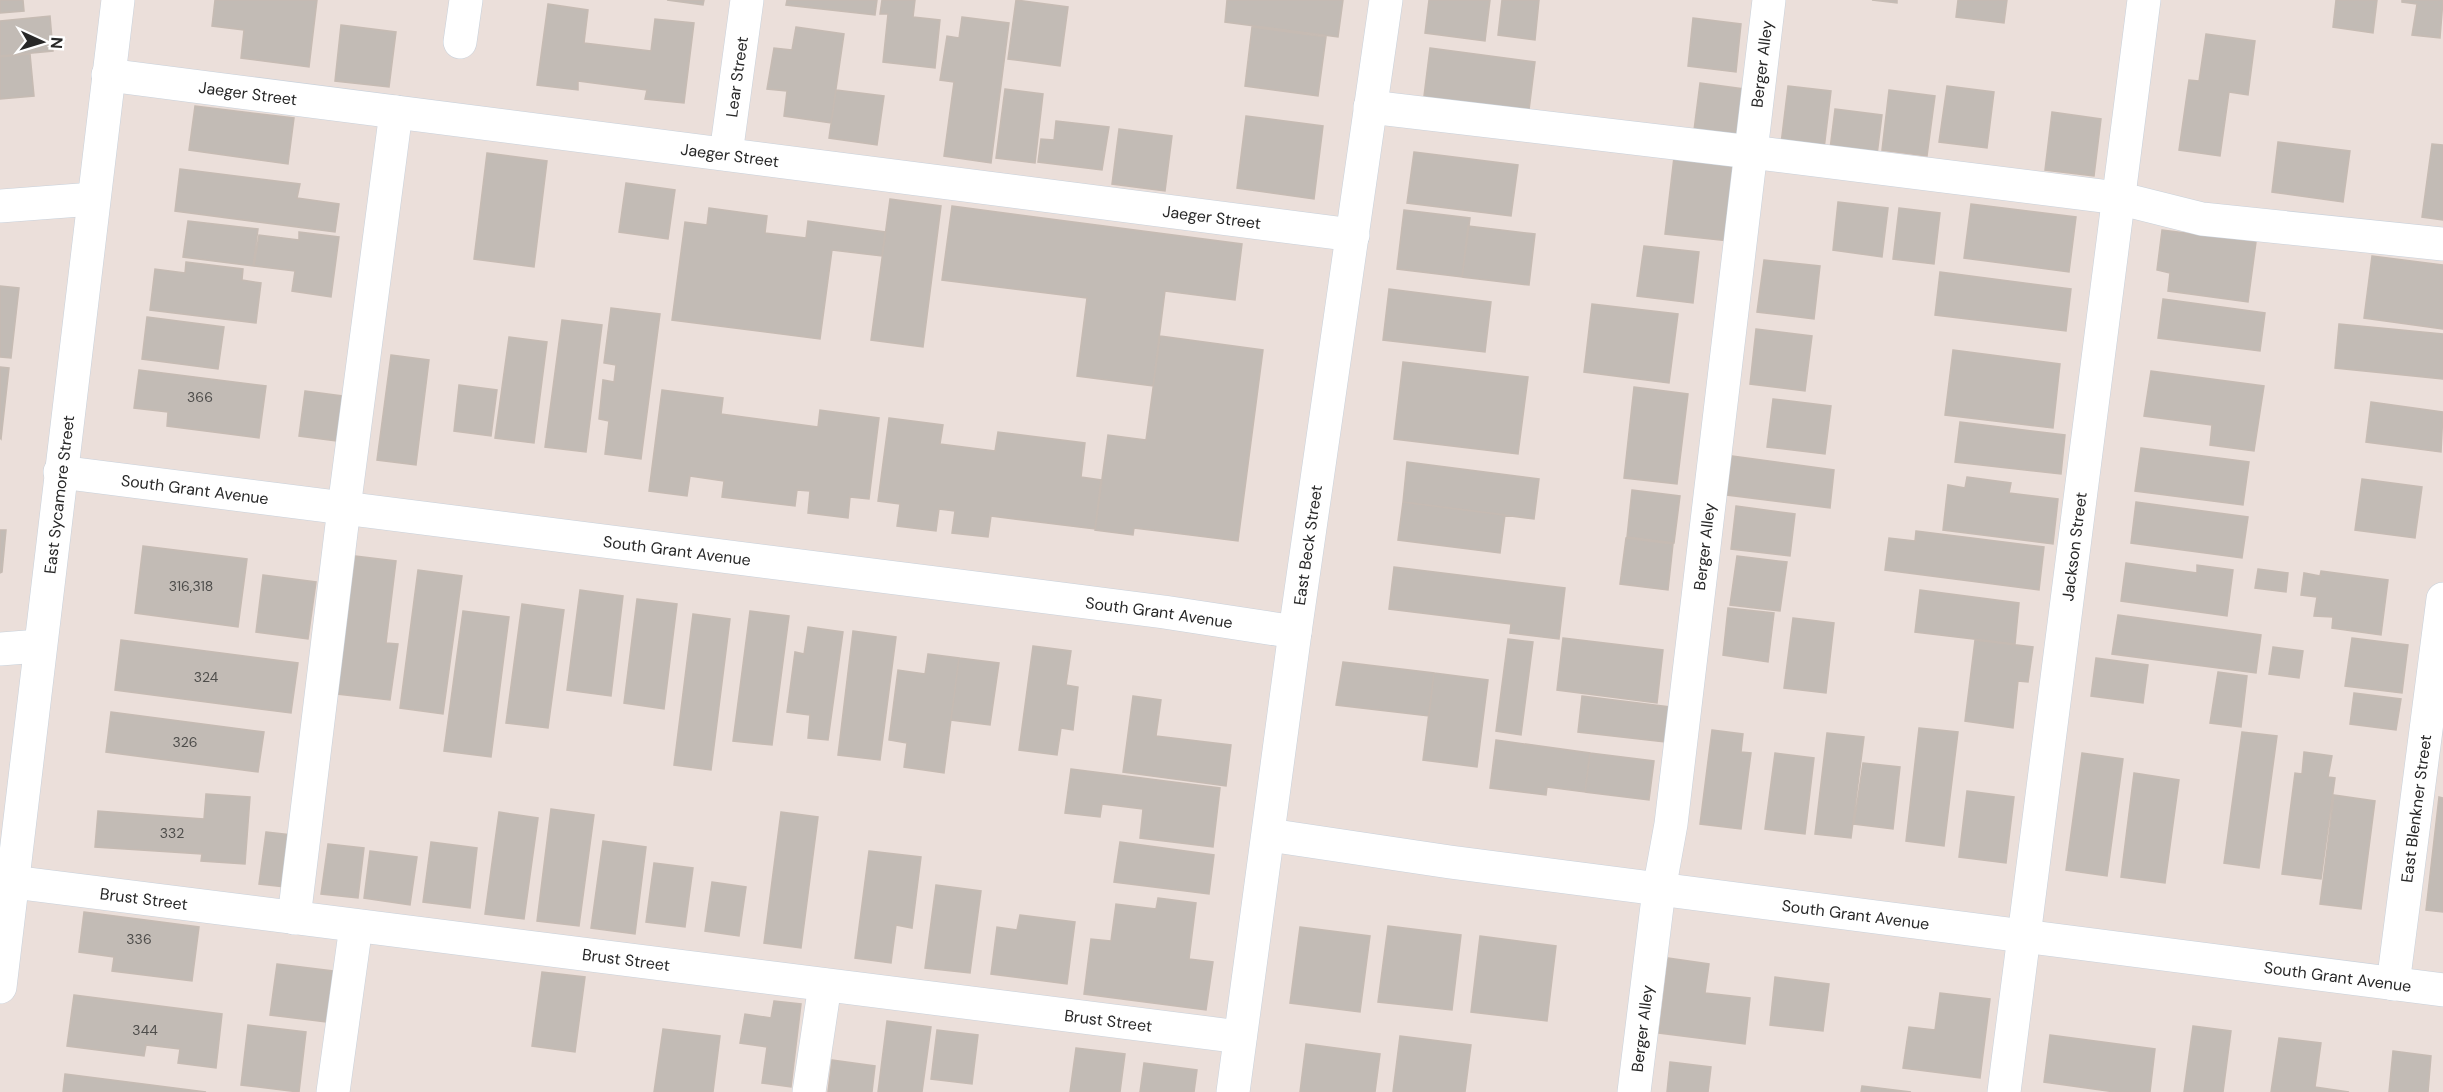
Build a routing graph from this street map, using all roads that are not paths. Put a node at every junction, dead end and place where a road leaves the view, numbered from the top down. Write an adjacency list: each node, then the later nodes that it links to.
1 (118, 0): 8 (street, East Sycamore Street)
2 (466, 0): 7 (street)
3 (747, 0): 12 (street, Lear Street)
4 (1386, 0): 9 (street, East Beck Street)
5 (1769, 0): 11 (street, Berger Alley)
6 (2144, 0): 13 (street, Jackson Street)
7 (460, 42)
8 (108, 75): 10 (street, Jaeger Street); 14 (street, East Sycamore Street)
9 (1370, 107): 11 (street); 16 (street, East Beck Street)
10 (396, 112): 12 (street, Jaeger Street); 19 (street)
11 (1751, 152): 13 (street); 27 (street, Berger Alley)
12 (726, 154): 16 (street, Jaeger Street)
13 (2118, 198): 17 (street); 30 (street, Jackson Street)
14 (93, 199): 15 (street); 18 (street, East Sycamore Street)
15 (0, 206)
16 (1353, 235): 21 (street, East Beck Street)
17 (2443, 244)
18 (60, 472): 19 (street, South Grant Avenue); 22 (street, East Sycamore Street)
19 (344, 508): 21 (street, South Grant Avenue); 28 (street)
20 (2443, 598): 24 (street, East Blenkner Street)
21 (1296, 632): 25 (street, East Beck Street)
22 (39, 646): 23 (street); 26 (street, East Sycamore Street)
23 (0, 649)
24 (2439, 663): 31 (street, East Blenkner Street)
25 (1269, 835): 27 (street, South Grant Avenue); 35 (street, East Beck Street)
26 (13, 882): 28 (street, Brust Street); 33 (street, East Sycamore Street)
27 (1659, 890): 30 (street, South Grant Avenue); 39 (street, Berger Alley)
28 (294, 918): 29 (street, Brust Street)
29 (356, 926): 32 (street, Brust Street); 36 (street)
30 (2024, 938): 31 (street, South Grant Avenue); 40 (street, Jackson Street)
31 (2393, 984): 34 (street, South Grant Avenue)
32 (825, 985): 35 (street, Brust Street); 37 (street)
33 (0, 987)
34 (2443, 990)
35 (1240, 1037): 38 (street, East Beck Street)
36 (333, 1092)
37 (809, 1092)
38 (1233, 1092)
39 (1634, 1092)
40 (2004, 1092)

